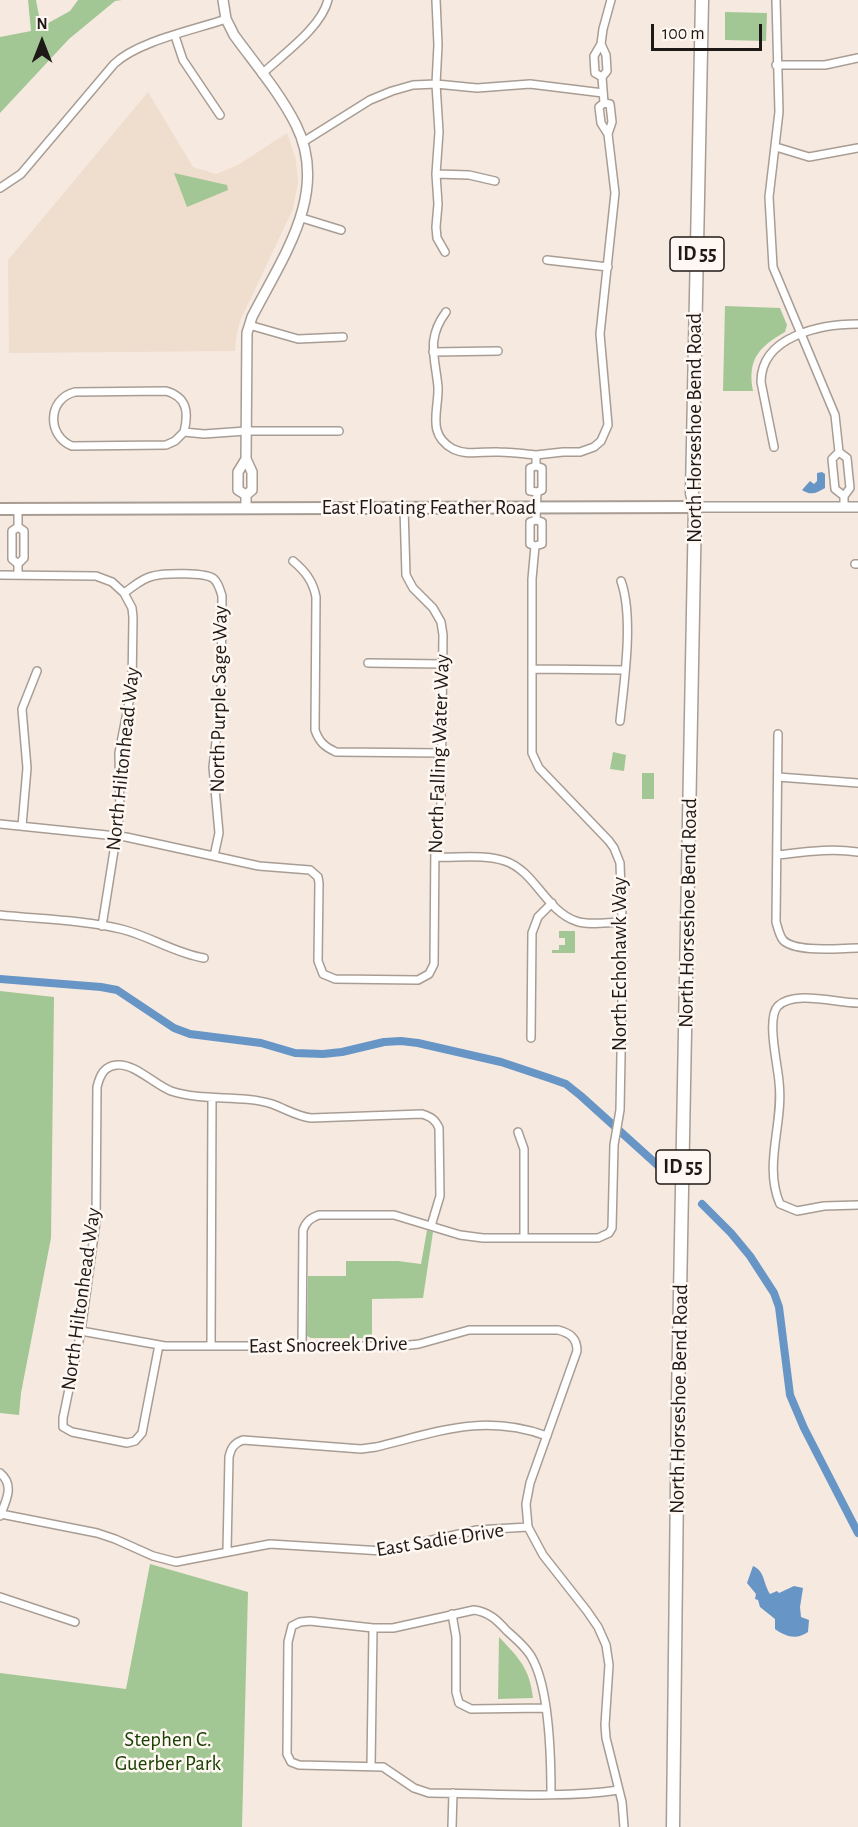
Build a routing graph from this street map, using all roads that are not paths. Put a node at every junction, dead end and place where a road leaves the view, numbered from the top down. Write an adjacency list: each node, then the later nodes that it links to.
1 (223, 0): 7 (street)
2 (328, 0): 12 (street)
3 (436, 0): 14 (street)
4 (611, 0): 9 (street)
5 (702, 0): 49 (highway, North Horseshoe Bend Road / ID 55)
6 (776, 0): 11 (street)
7 (226, 19): 8 (street); 12 (street)
8 (175, 36): 17 (street); 24 (street)
9 (601, 44): 13 (street); 13 (street)
10 (858, 58): 11 (street)
11 (776, 65): 20 (street)
12 (261, 74): 19 (street)
13 (602, 78): 15 (street)
14 (436, 84): 15 (street); 19 (street); 22 (street)
15 (603, 93): 16 (street)
16 (604, 103): 18 (street); 18 (street)
17 (220, 115)
18 (608, 134): 29 (street)
19 (303, 142): 25 (street)
20 (776, 147): 21 (street); 33 (street)
21 (858, 148)
22 (436, 174): 23 (street); 27 (street)
23 (495, 181)
24 (0, 188)
25 (302, 218): 26 (street); 32 (street)
26 (341, 230)
27 (445, 252)
28 (546, 260): 29 (street)
29 (608, 267): 42 (street)
30 (446, 312): 36 (street)
31 (858, 324): 33 (street)
32 (249, 325): 34 (street); 37 (street)
33 (801, 335): 40 (street); 41 (street)
34 (343, 337)
35 (498, 351): 36 (street)
36 (433, 352): 42 (street)
37 (246, 431): 38 (street); 39 (street); 43 (street)
38 (339, 431)
39 (184, 432): 39 (street)
40 (774, 447)
41 (839, 452): 47 (street); 47 (street)
42 (536, 455): 44 (street)
43 (246, 459): 46 (street); 46 (street)
44 (536, 466): 45 (street, North Echohawk Way); 45 (street)
45 (537, 492): 48 (street, North Echohawk Way)
46 (246, 495): 52 (street)
47 (844, 496): 50 (street)
48 (536, 507): 49 (main road, East Floating Feather Road); 53 (main road, East Floating Feather Road); 56 (street, North Echohawk Way)
49 (695, 507): 50 (street, East Floating Feather Road); 115 (highway, North Horseshoe Bend Road / ID 55)
50 (844, 507): 51 (street, East Floating Feather Road)
51 (858, 507)
52 (246, 508): 53 (main road, East Floating Feather Road); 55 (main road, East Floating Feather Road)
53 (404, 508): 66 (street, North Falling Water Way)
54 (0, 509): 55 (main road, East Floating Feather Road)
55 (18, 509): 57 (street)
56 (536, 520): 58 (street, North Echohawk Way); 58 (street, North Echohawk Way)
57 (18, 526): 60 (street); 60 (street)
58 (535, 546): 67 (street, North Echohawk Way)
59 (293, 561): 72 (street)
60 (18, 564): 62 (street)
61 (0, 575): 62 (street)
62 (18, 575): 64 (street)
63 (621, 581): 68 (street)
64 (124, 593): 77 (street, North Hiltonhead Way); 80 (street, North Purple Sage Way)
65 (368, 663): 66 (street)
66 (443, 664): 72 (street, North Falling Water Way)
67 (532, 669): 68 (street); 84 (street, North Echohawk Way)
68 (625, 670): 70 (street)
69 (37, 671): 76 (street)
70 (620, 721)
71 (778, 734): 73 (street)
72 (442, 753): 81 (street, North Falling Water Way)
73 (778, 777): 74 (street); 79 (street)
74 (858, 783)
75 (0, 824): 76 (street)
76 (22, 826): 77 (street)
77 (117, 836): 80 (street); 85 (street, North Hiltonhead Way)
78 (858, 852): 79 (street)
79 (777, 855): 86 (street)
80 (214, 856): 81 (street, North Falling Water Way)
81 (435, 857): 82 (street)
82 (552, 903): 84 (street); 89 (street)
83 (0, 915): 85 (street)
84 (622, 922): 94 (street, North Echohawk Way)
85 (102, 926): 87 (street)
86 (858, 948)
87 (204, 958)
88 (858, 1003): 92 (street)
89 (531, 1038)
90 (212, 1099): 93 (street); 95 (street, North Hiltonhead Way); 97 (street)
91 (518, 1132): 94 (street)
92 (858, 1205)
93 (431, 1226): 94 (street); 98 (street)
94 (524, 1239)
95 (81, 1331): 96 (street, East Snocreek Drive); 96 (street, North Hiltonhead Way)
96 (159, 1345): 97 (street, East Snocreek Drive)
97 (211, 1346): 98 (street, East Snocreek Drive)
98 (302, 1346): 99 (street, East Snocreek Drive)
99 (547, 1436): 102 (street); 103 (street)
100 (0, 1473): 101 (street)
101 (0, 1515): 103 (street, East Sadie Drive)
102 (528, 1527): 103 (street, East Sadie Drive); 110 (street)
103 (227, 1551)
104 (0, 1597): 106 (street)
105 (452, 1614): 107 (street); 108 (street); 108 (street)
106 (75, 1622)
107 (373, 1628): 109 (street); 109 (street)
108 (545, 1708): 112 (street)
109 (371, 1766): 111 (street)
110 (619, 1790): 112 (street); 114 (street)
111 (453, 1793): 112 (street); 113 (street)
112 (550, 1794)
113 (452, 1827)
114 (624, 1827)
115 (673, 1827)

